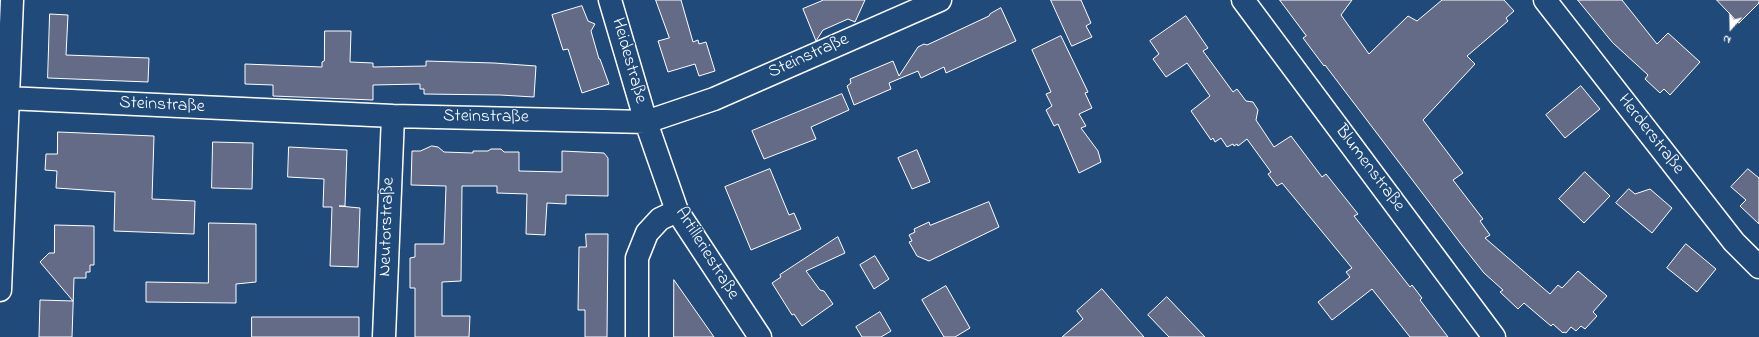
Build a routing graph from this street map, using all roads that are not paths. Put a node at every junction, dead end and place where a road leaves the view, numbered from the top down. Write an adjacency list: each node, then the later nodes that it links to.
1 (12, 0): 6 (street)
2 (610, 0): 8 (street, Heidestraße)
3 (940, 0): 8 (street, Steinstraße)
4 (1244, 0): 16 (street, Blumenstraße)
5 (1545, 0): 11 (street, Herderstraße)
6 (7, 98): 7 (street, Steinstraße); 9 (street)
7 (393, 116): 8 (street, Steinstraße); 13 (street, Neutorstraße)
8 (646, 122): 10 (street, Artilleriestraße)
9 (3, 140): 12 (street)
10 (677, 211): 14 (street); 15 (street, Artilleriestraße)
11 (1759, 267)
12 (0, 290)
13 (384, 337)
14 (637, 337)
15 (760, 337)
16 (1494, 337)

